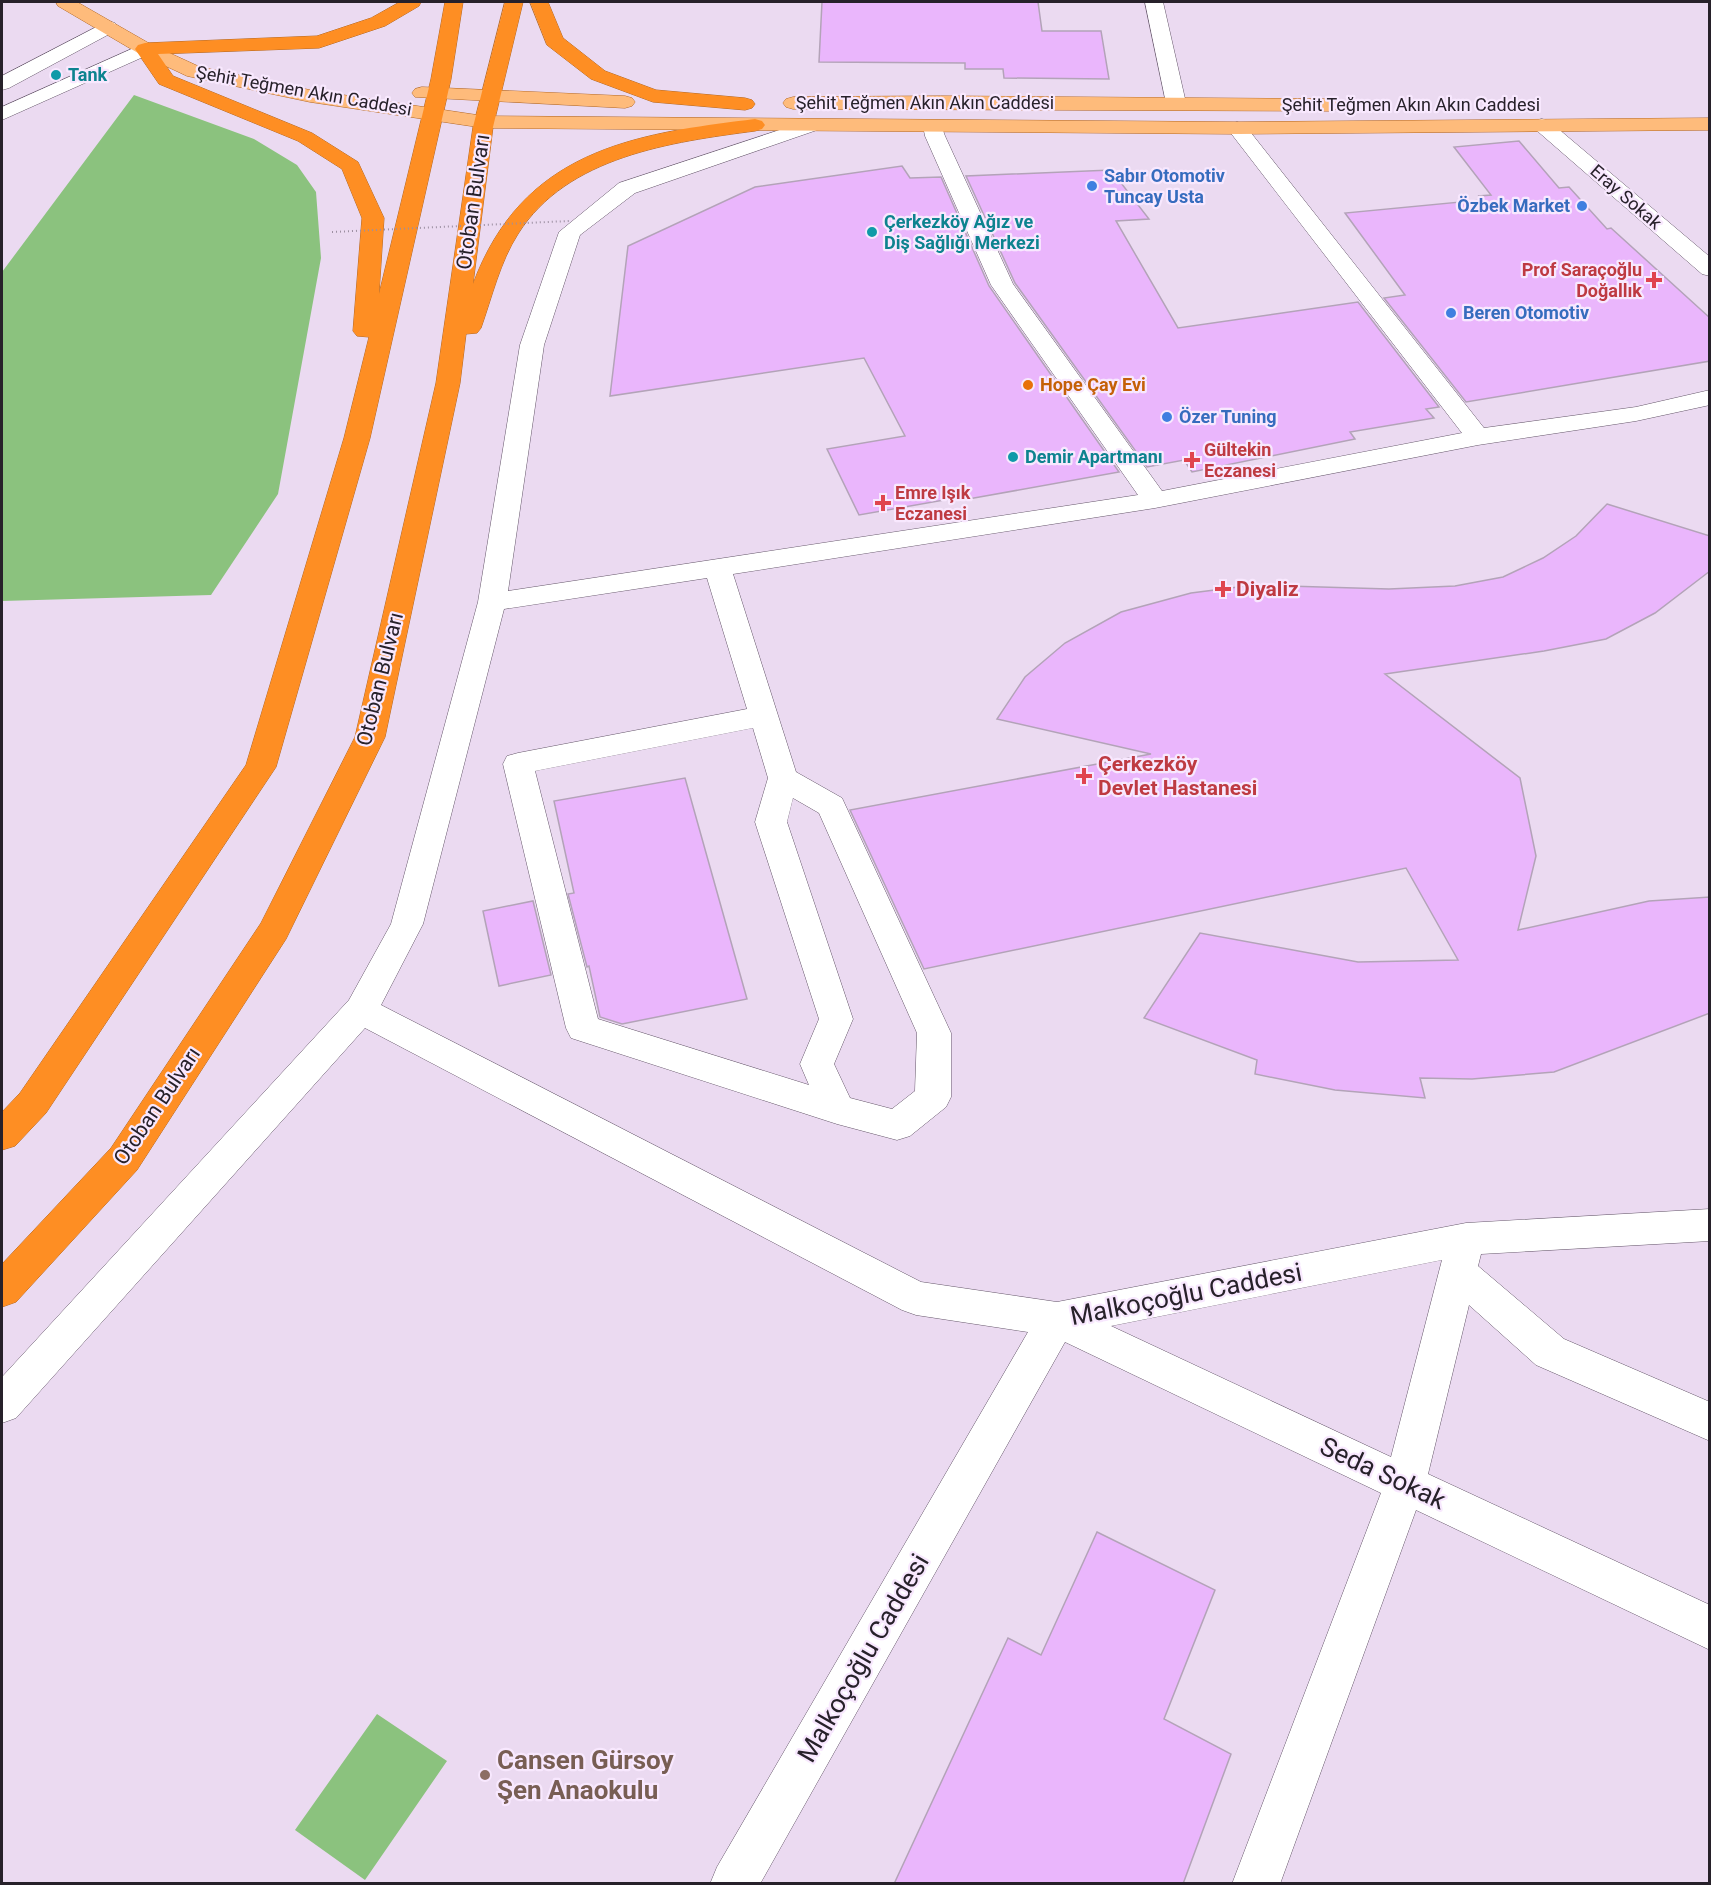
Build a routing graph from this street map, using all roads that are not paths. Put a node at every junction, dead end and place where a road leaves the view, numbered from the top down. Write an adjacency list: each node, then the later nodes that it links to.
1 (65, 2): 7 (main road)
2 (412, 2): 8 (highway)
3 (454, 2): 11 (highway)
4 (514, 2): 16 (highway, Otoban Bulvarı)
5 (539, 2): 12 (highway)
6 (1154, 2): 10 (street)
7 (108, 27): 8 (main road); 9 (street)
8 (145, 49): 11 (main road, Şehit Teğmen Akın Akın Caddesi); 17 (street); 28 (highway)
9 (2, 84)
10 (1176, 103): 12 (main road, Şehit Teğmen Akın Akın Caddesi); 14 (main road, Şehit Teğmen Akın Akın Caddesi)
11 (435, 104): 16 (main road, Şehit Teğmen Akın Akın Caddesi); 28 (highway)
12 (745, 104): 16 (main road, Şehit Teğmen Akın Akın Caddesi)
13 (1641, 105): 15 (main road)
14 (1348, 106)
15 (1710, 106)
16 (488, 109): 19 (main road, Şehit Teğmen Akın Akın Caddesi); 25 (highway, Otoban Bulvarı)
17 (2, 114)
18 (1710, 124): 20 (main road, Şehit Teğmen Akın Akın Caddesi)
19 (755, 125): 21 (main road, Şehit Teğmen Akın Akın Caddesi); 25 (highway)
20 (1542, 125): 23 (main road, Şehit Teğmen Akın Akın Caddesi); 24 (street, Eray Sokak)
21 (810, 126): 22 (main road, Şehit Teğmen Akın Akın Caddesi); 31 (street)
22 (933, 126): 23 (main road, Şehit Teğmen Akın Akın Caddesi); 29 (street)
23 (1237, 128): 27 (street)
24 (1710, 269)
25 (448, 383): 39 (highway, Otoban Bulvarı)
26 (1710, 397): 27 (street)
27 (1478, 437): 29 (street)
28 (357, 438): 36 (highway)
29 (1155, 500): 30 (street)
30 (718, 569): 31 (street); 32 (street)
31 (492, 602): 34 (street)
32 (763, 716): 33 (street); 35 (street)
33 (783, 778): 35 (street); 35 (street)
34 (361, 1010): 40 (street); 41 (street)
35 (837, 1109)
36 (2, 1135)
37 (1710, 1225): 38 (street, Malkoçoğlu Caddesi)
38 (1461, 1255): 40 (street, Malkoçoğlu Caddesi); 42 (street); 43 (street)
39 (2, 1290)
40 (1057, 1319): 43 (street, Seda Sokak); 45 (street, Malkoçoğlu Caddesi)
41 (2, 1406)
42 (1710, 1422)
43 (1405, 1484): 44 (street, Seda Sokak); 46 (street)
44 (1710, 1628)
45 (734, 1884)
46 (1256, 1884)

